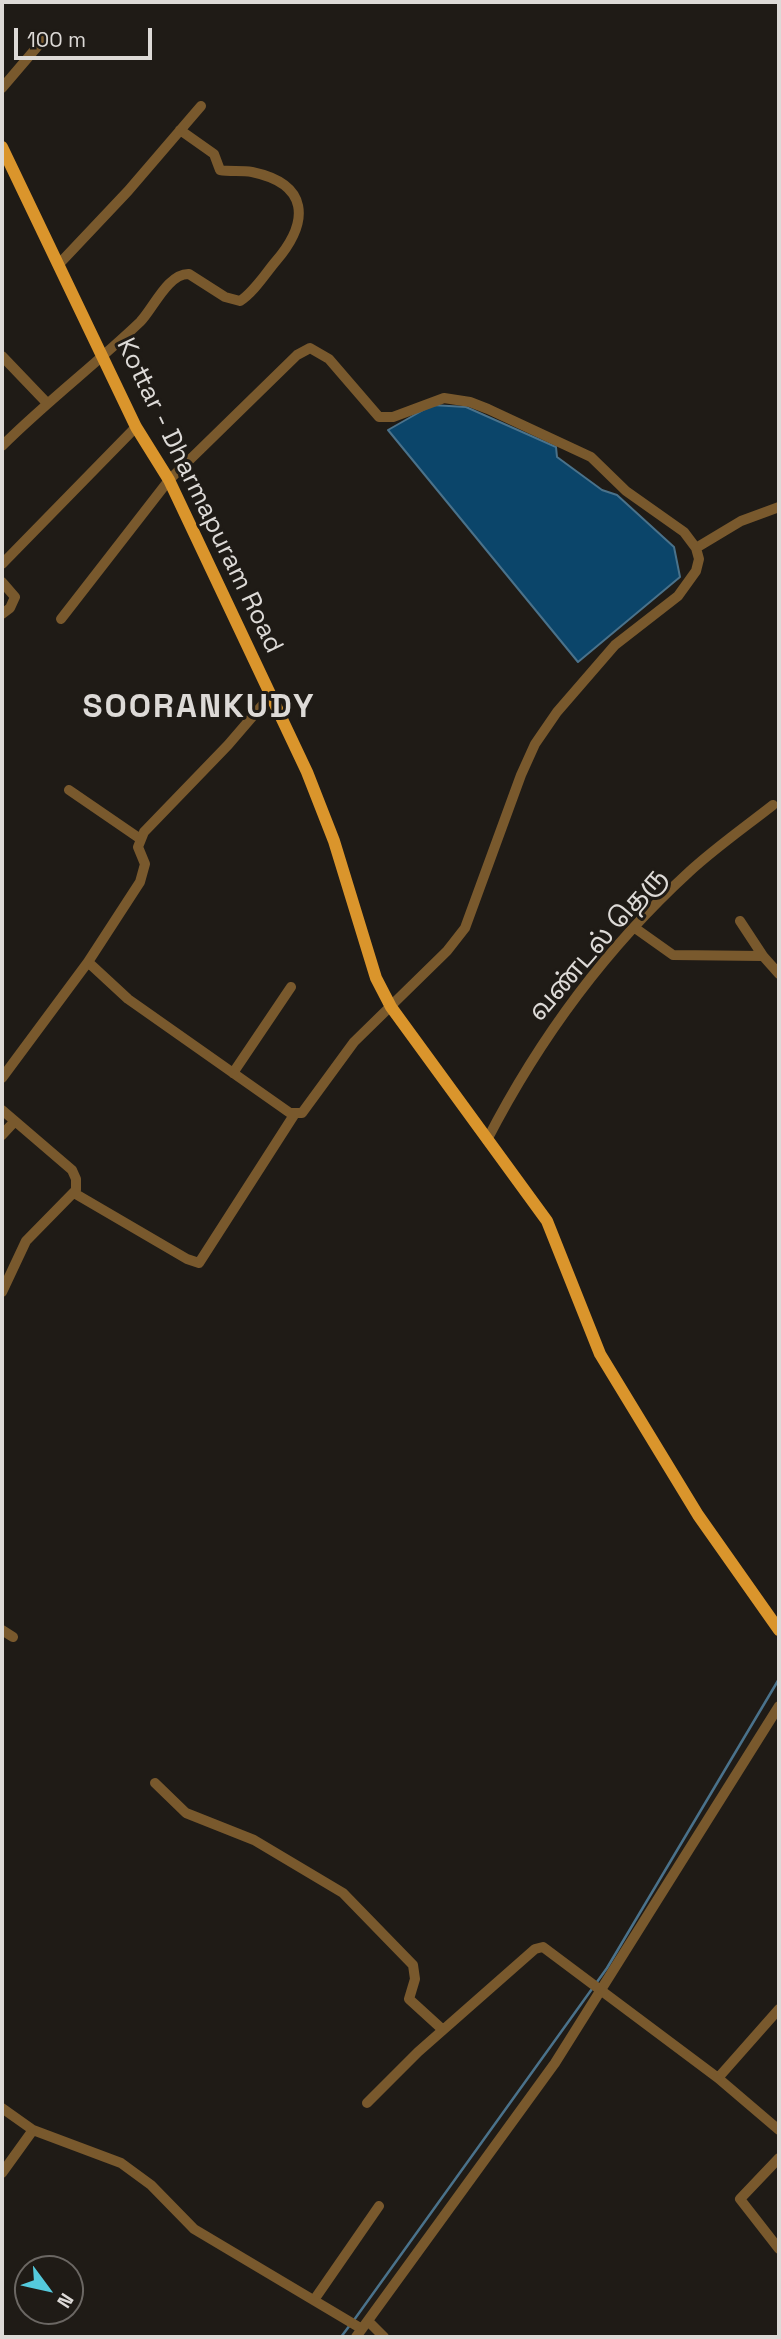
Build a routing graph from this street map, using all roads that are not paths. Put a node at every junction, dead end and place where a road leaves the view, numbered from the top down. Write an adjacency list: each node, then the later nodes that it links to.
1 (43, 40): 2 (street)
2 (2, 88)
3 (201, 106): 4 (street)
4 (180, 130): 6 (street); 7 (street)
5 (2, 147): 6 (main road, Kottar - Dharmapuram Road)
6 (60, 263): 7 (main road, Kottar - Dharmapuram Road)
7 (103, 353): 9 (street); 10 (main road, Kottar - Dharmapuram Road)
8 (2, 356): 9 (street)
9 (46, 402): 11 (street)
10 (136, 427): 12 (main road, Kottar - Dharmapuram Road); 15 (street)
11 (2, 446)
12 (169, 480): 14 (street); 18 (street); 19 (main road, Kottar - Dharmapuram Road)
13 (779, 507): 14 (street)
14 (696, 548): 29 (street)
15 (2, 564)
16 (2, 582): 17 (street)
17 (2, 614)
18 (61, 619)
19 (271, 695): 22 (street); 29 (main road, Kottar - Dharmapuram Road)
20 (69, 790): 22 (street)
21 (773, 805): 24 (street, வண்டல் தெரு)
22 (139, 838): 26 (street)
23 (740, 921): 25 (street)
24 (635, 928): 25 (street); 36 (street, வண்டல் தெரு)
25 (763, 956): 27 (street)
26 (88, 962): 30 (street); 31 (street)
27 (779, 974)
28 (291, 987): 30 (street)
29 (391, 1007): 33 (street); 36 (main road, Kottar - Dharmapuram Road)
30 (233, 1073): 33 (street)
31 (2, 1078)
32 (2, 1110): 34 (street)
33 (295, 1115): 37 (street)
34 (13, 1122): 35 (street); 37 (street)
35 (2, 1135)
36 (487, 1140): 40 (main road, Kottar - Dharmapuram Road)
37 (74, 1193): 38 (street)
38 (2, 1292)
39 (2, 1630): 41 (street)
40 (779, 1630)
41 (13, 1637)
42 (779, 1706): 44 (street)
43 (155, 1783): 46 (street)
44 (597, 1989): 46 (street); 47 (street); 57 (street)
45 (779, 2009): 47 (street)
46 (443, 2030): 48 (street)
47 (718, 2078): 51 (street)
48 (368, 2103)
49 (2, 2108): 50 (street)
50 (33, 2130): 53 (street); 56 (street)
51 (779, 2130)
52 (779, 2158): 55 (street)
53 (2, 2173)
54 (379, 2206): 56 (street)
55 (779, 2249)
56 (314, 2301): 57 (street)
57 (358, 2327): 58 (street)
58 (384, 2337)

